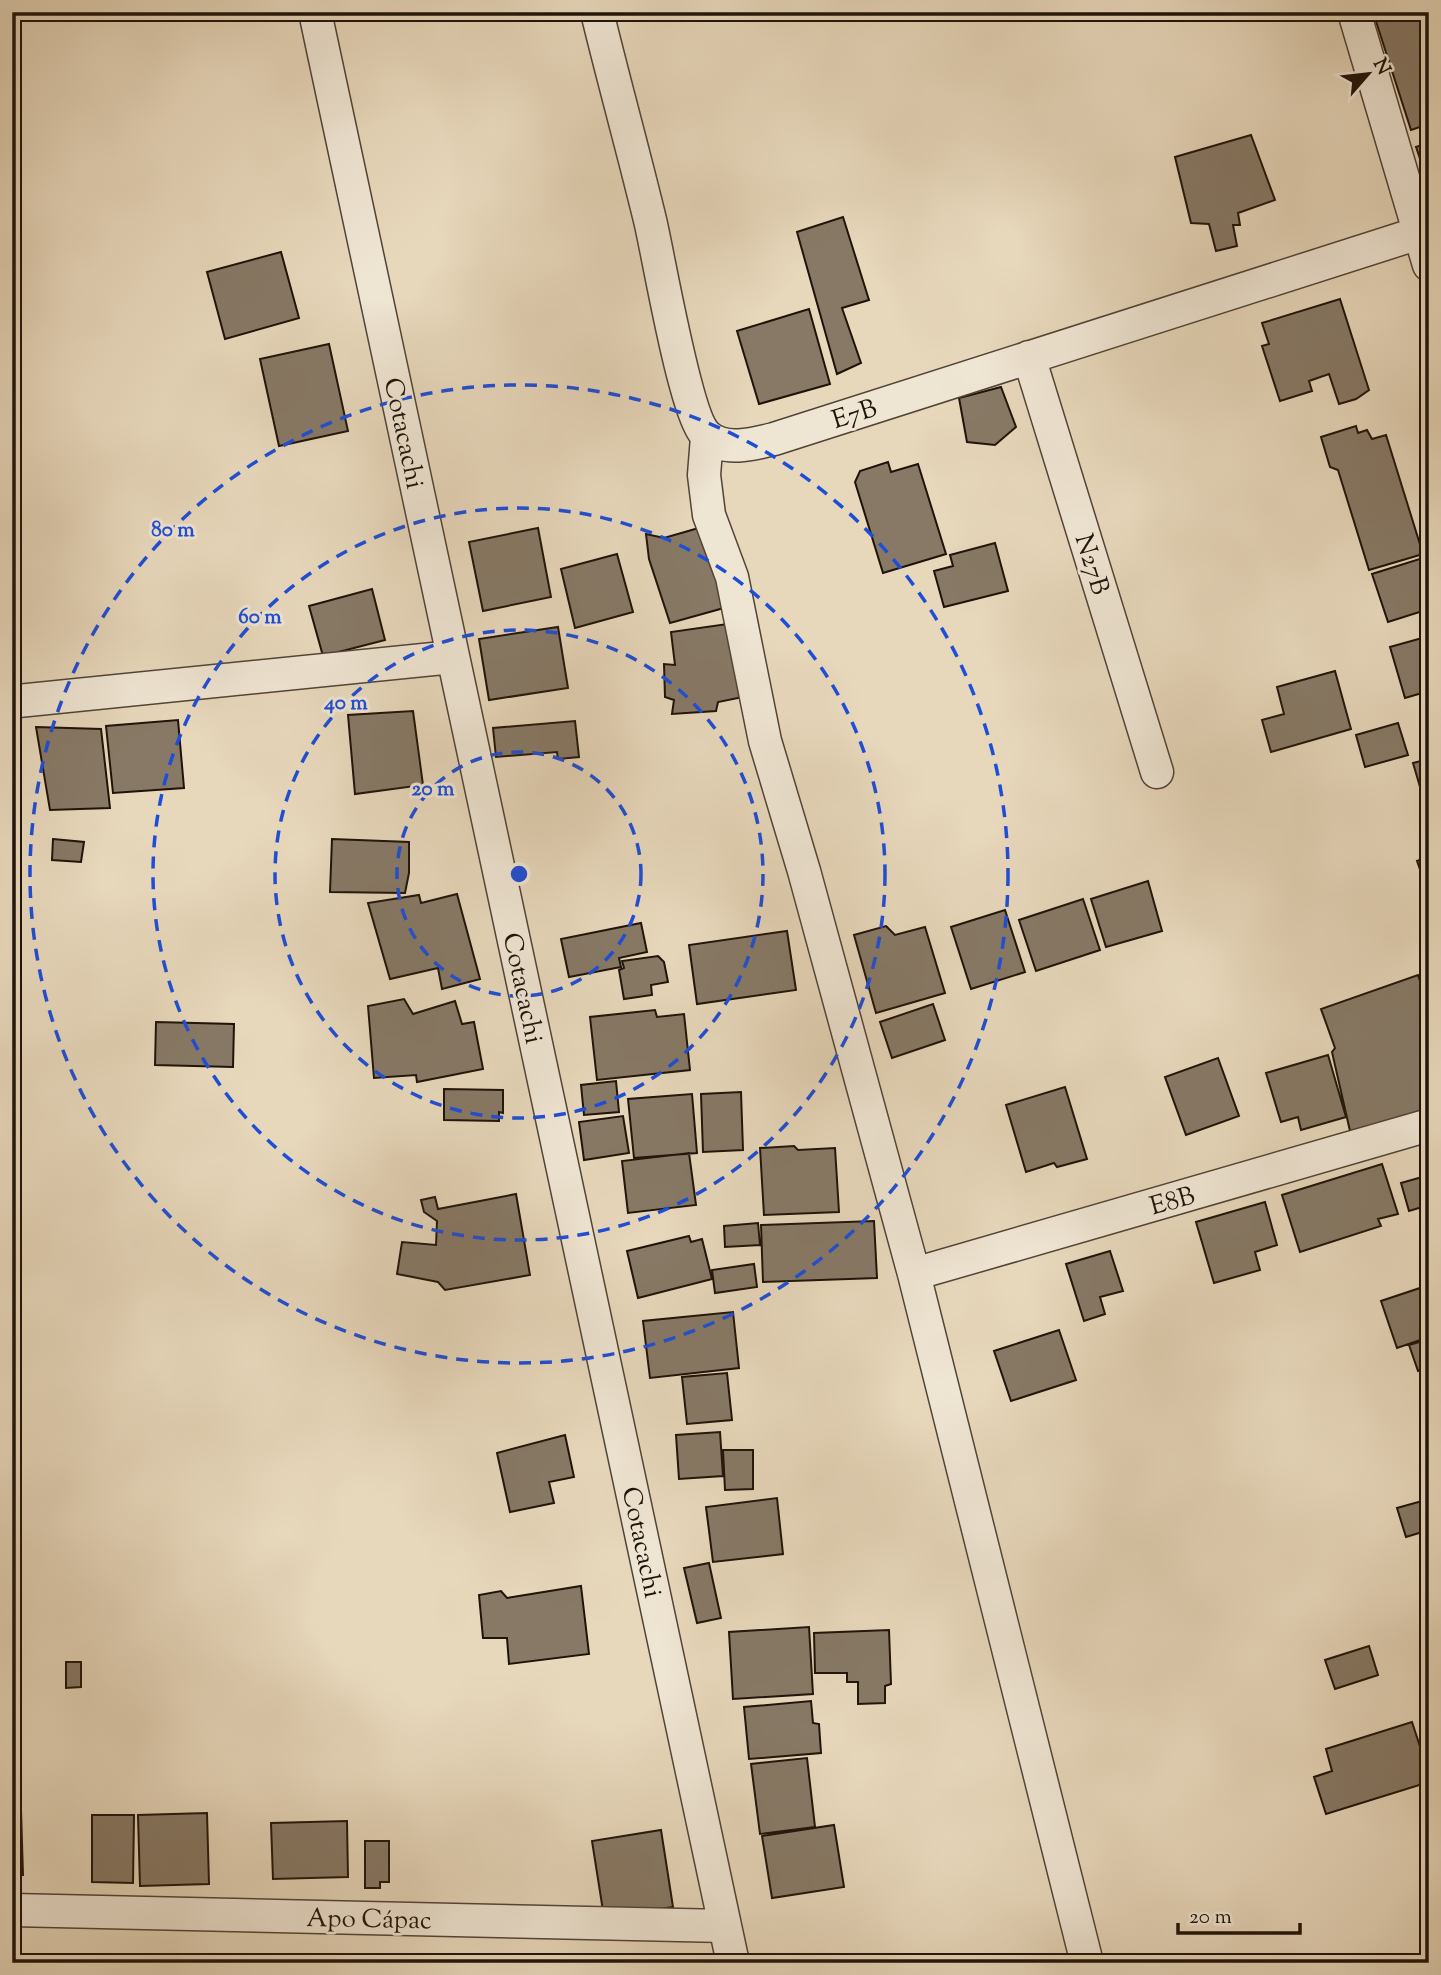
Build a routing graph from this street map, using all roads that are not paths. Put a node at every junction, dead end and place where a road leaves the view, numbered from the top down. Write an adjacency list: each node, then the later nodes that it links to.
1 (315, 12): 8 (street, Cotacachi)
2 (597, 12): 7 (street)
3 (1354, 12): 4 (street)
4 (1419, 233): 5 (street); 6 (street, E7B)
5 (1429, 265)
6 (1029, 357): 7 (street, E7B); 10 (street, N27B)
7 (707, 437): 12 (street)
8 (453, 657): 9 (street); 14 (street, Cotacachi)
9 (18, 701)
10 (1157, 772)
11 (1429, 1125): 12 (street, E8B)
12 (914, 1274): 16 (street)
13 (12, 1910): 14 (street, Apo Cápac)
14 (725, 1926): 15 (street, Cotacachi)
15 (733, 1963)
16 (1087, 1963)

